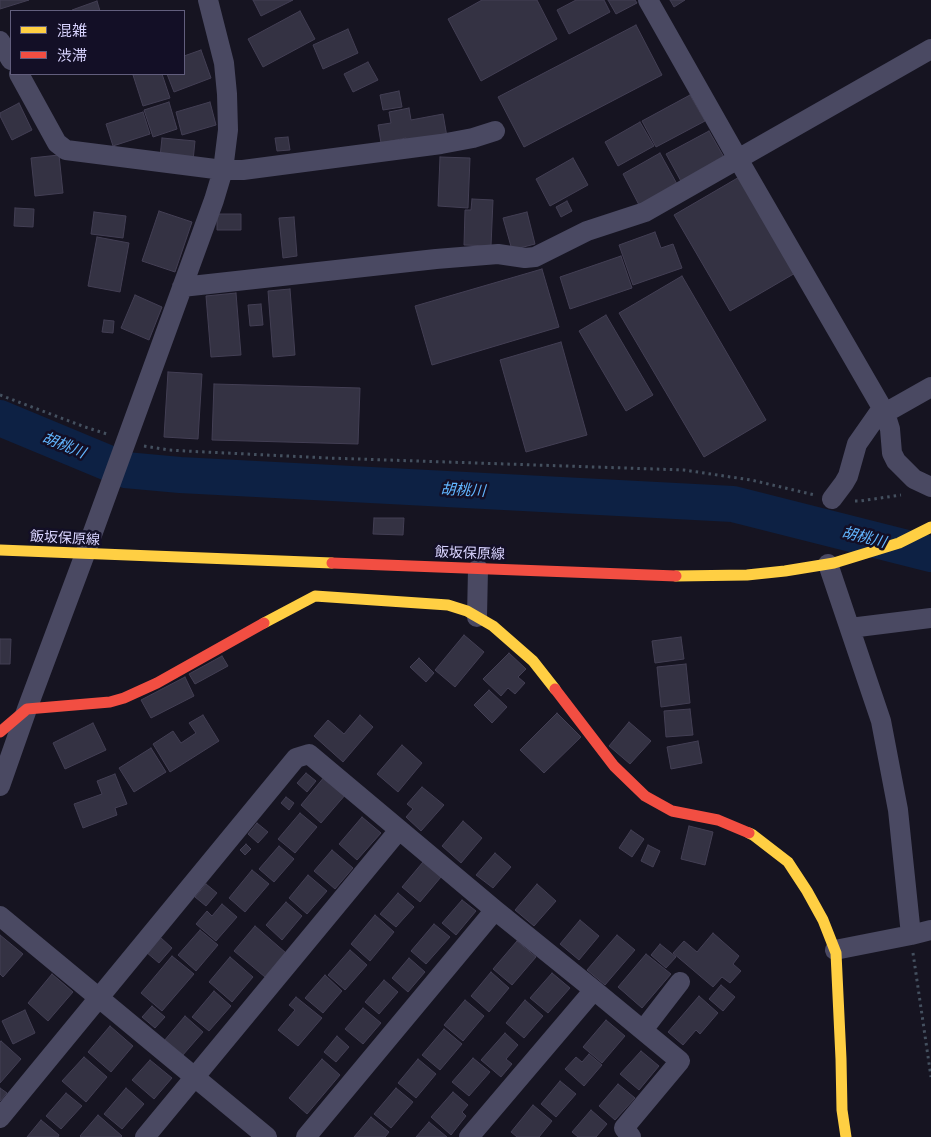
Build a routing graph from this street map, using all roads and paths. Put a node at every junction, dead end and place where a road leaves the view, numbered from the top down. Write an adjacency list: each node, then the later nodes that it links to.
1 (208, 0): 9 (street)
2 (648, 0): 8 (street)
3 (0, 41): 5 (street)
4 (931, 49): 8 (street)
5 (10, 58)
6 (20, 75): 9 (street)
7 (495, 130): 9 (street)
8 (738, 159): 10 (street); 13 (street)
9 (223, 170): 10 (street)
10 (182, 287): 14 (street)
11 (931, 387): 13 (street)
12 (0, 394): 14 (path)
13 (885, 413): 15 (street); 17 (street)
14 (126, 440): 17 (path); 20 (street)
15 (931, 487)
16 (904, 494): 17 (path)
17 (832, 499)
18 (926, 530): 21 (street, 飯坂保原線)
19 (0, 550): 20 (street, 飯坂保原線)
20 (85, 554): 22 (street, 飯坂保原線); 26 (street)
21 (831, 563): 22 (street, 飯坂保原線); 25 (street)
22 (478, 568): 23 (street)
23 (477, 617): 26 (street); 34 (street)
24 (931, 618): 25 (street)
25 (850, 628): 33 (street)
26 (27, 710): 27 (street); 28 (street)
27 (0, 732)
28 (0, 786)
29 (399, 830): 30 (street); 37 (street); 40 (street)
30 (495, 910): 36 (street); 45 (street)
31 (0, 916): 37 (street)
32 (931, 930): 33 (street)
33 (911, 936): 34 (street); 39 (path)
34 (834, 950): 47 (street)
35 (680, 982): 38 (street)
36 (594, 990): 38 (street); 46 (street)
37 (99, 998): 40 (street); 41 (street)
38 (643, 1030): 42 (street)
39 (931, 1076)
40 (194, 1077): 43 (street); 44 (street)
41 (0, 1118)
42 (624, 1134)
43 (145, 1137)
44 (267, 1137)
45 (306, 1137)
46 (469, 1137)
47 (846, 1137)

